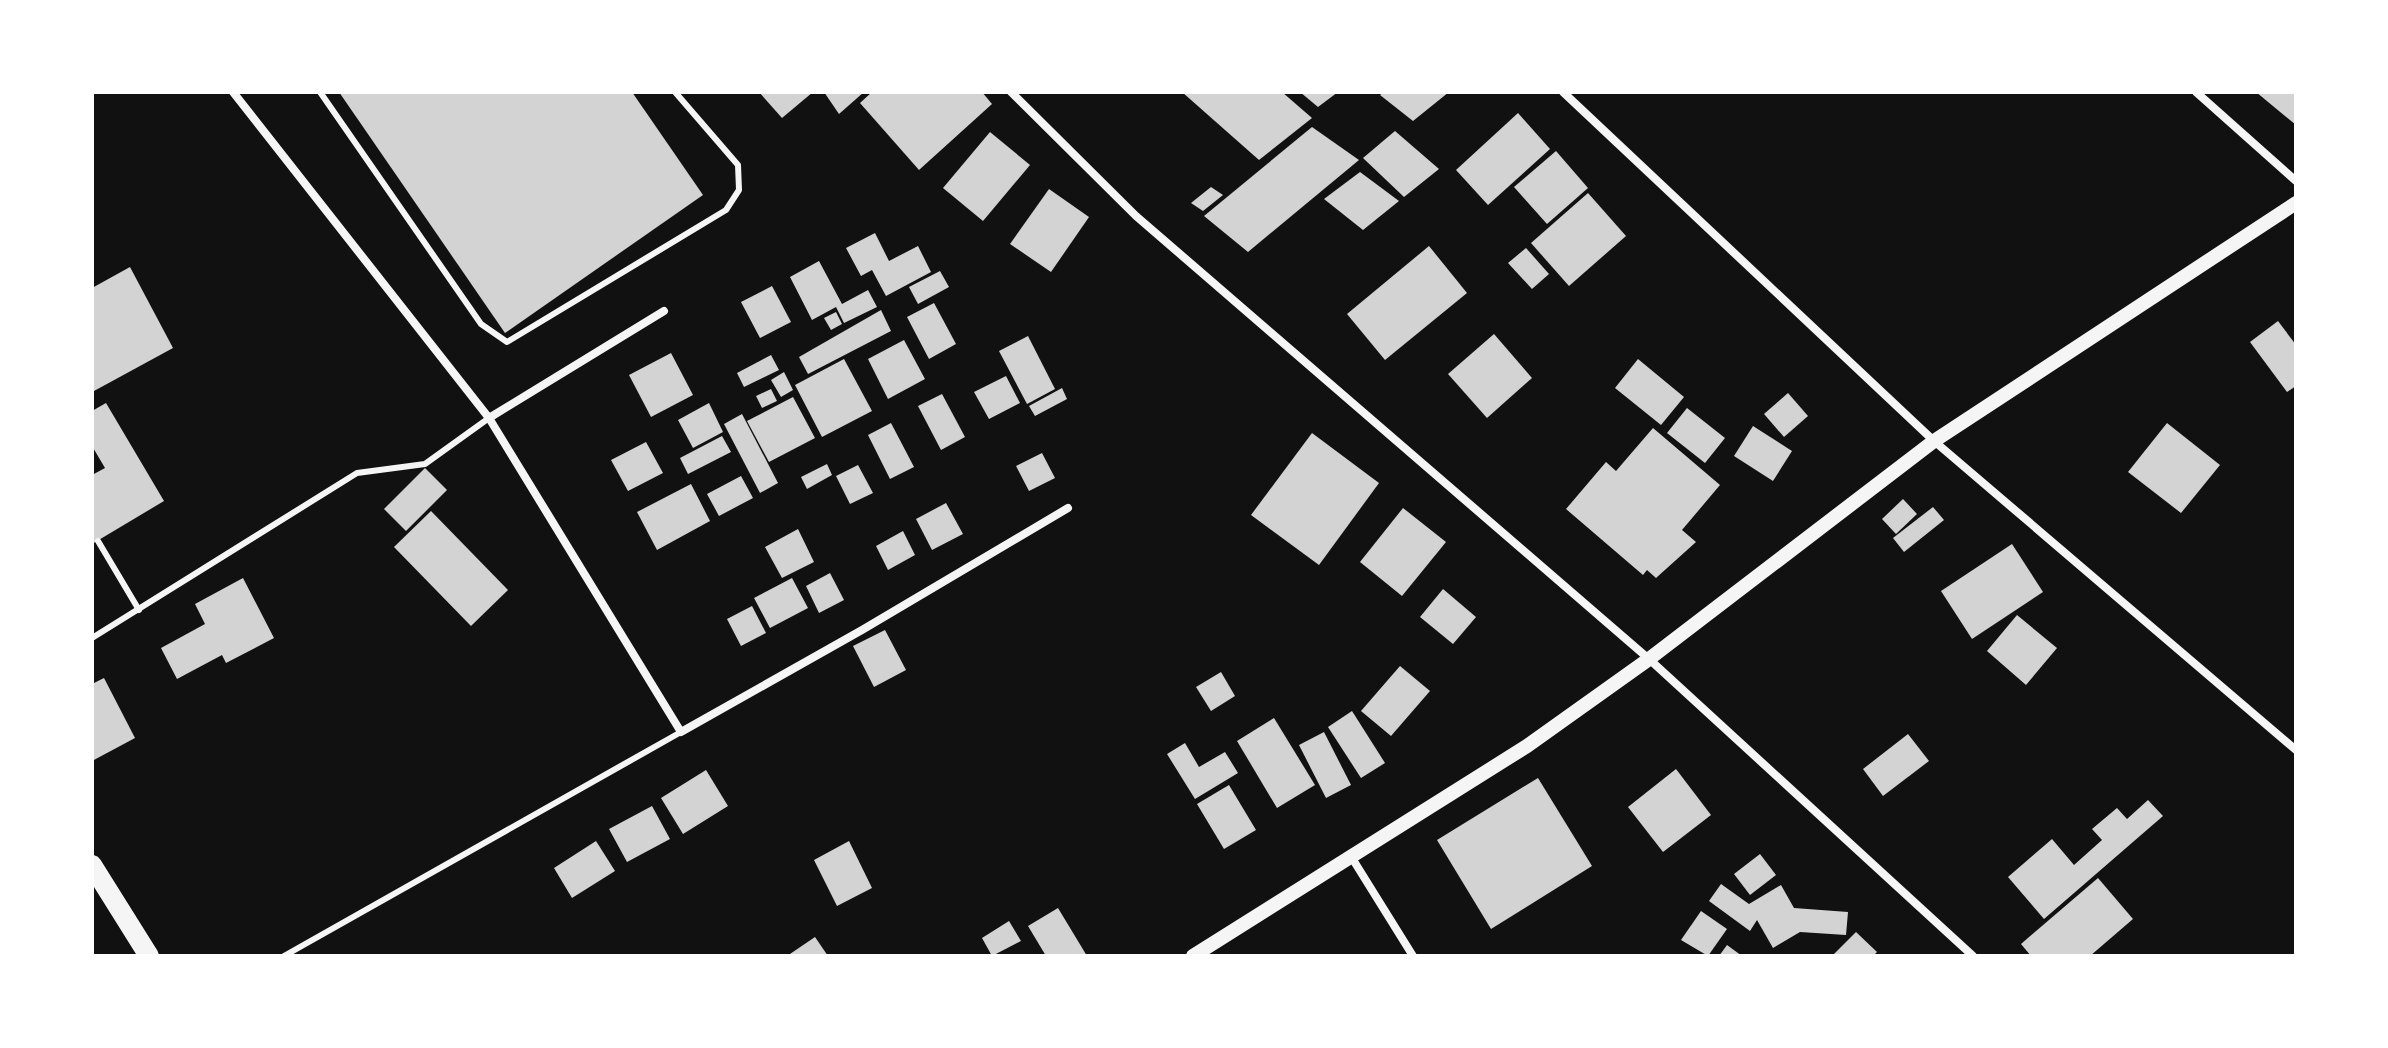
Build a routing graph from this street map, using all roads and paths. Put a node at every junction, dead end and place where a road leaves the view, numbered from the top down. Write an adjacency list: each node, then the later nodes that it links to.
1 (233, 92): 10 (street)
2 (320, 92): 3 (lane)
3 (675, 92)
4 (1011, 92): 16 (street)
5 (1563, 92): 11 (street)
6 (2196, 92): 7 (street)
7 (2296, 181)
8 (2296, 203): 11 (street)
9 (664, 311): 10 (street)
10 (489, 418): 14 (lane); 17 (street)
11 (1934, 441): 16 (street); 18 (street)
12 (1068, 508): 17 (street)
13 (98, 541): 14 (lane)
14 (139, 610): 15 (lane)
15 (92, 638)
16 (1649, 659): 19 (street); 25 (street)
17 (681, 732): 22 (lane)
18 (2296, 750)
19 (1352, 858): 23 (street); 24 (street)
20 (92, 865): 21 (main road)
21 (149, 956)
22 (284, 956)
23 (1193, 956)
24 (1413, 956)
25 (1973, 956)

